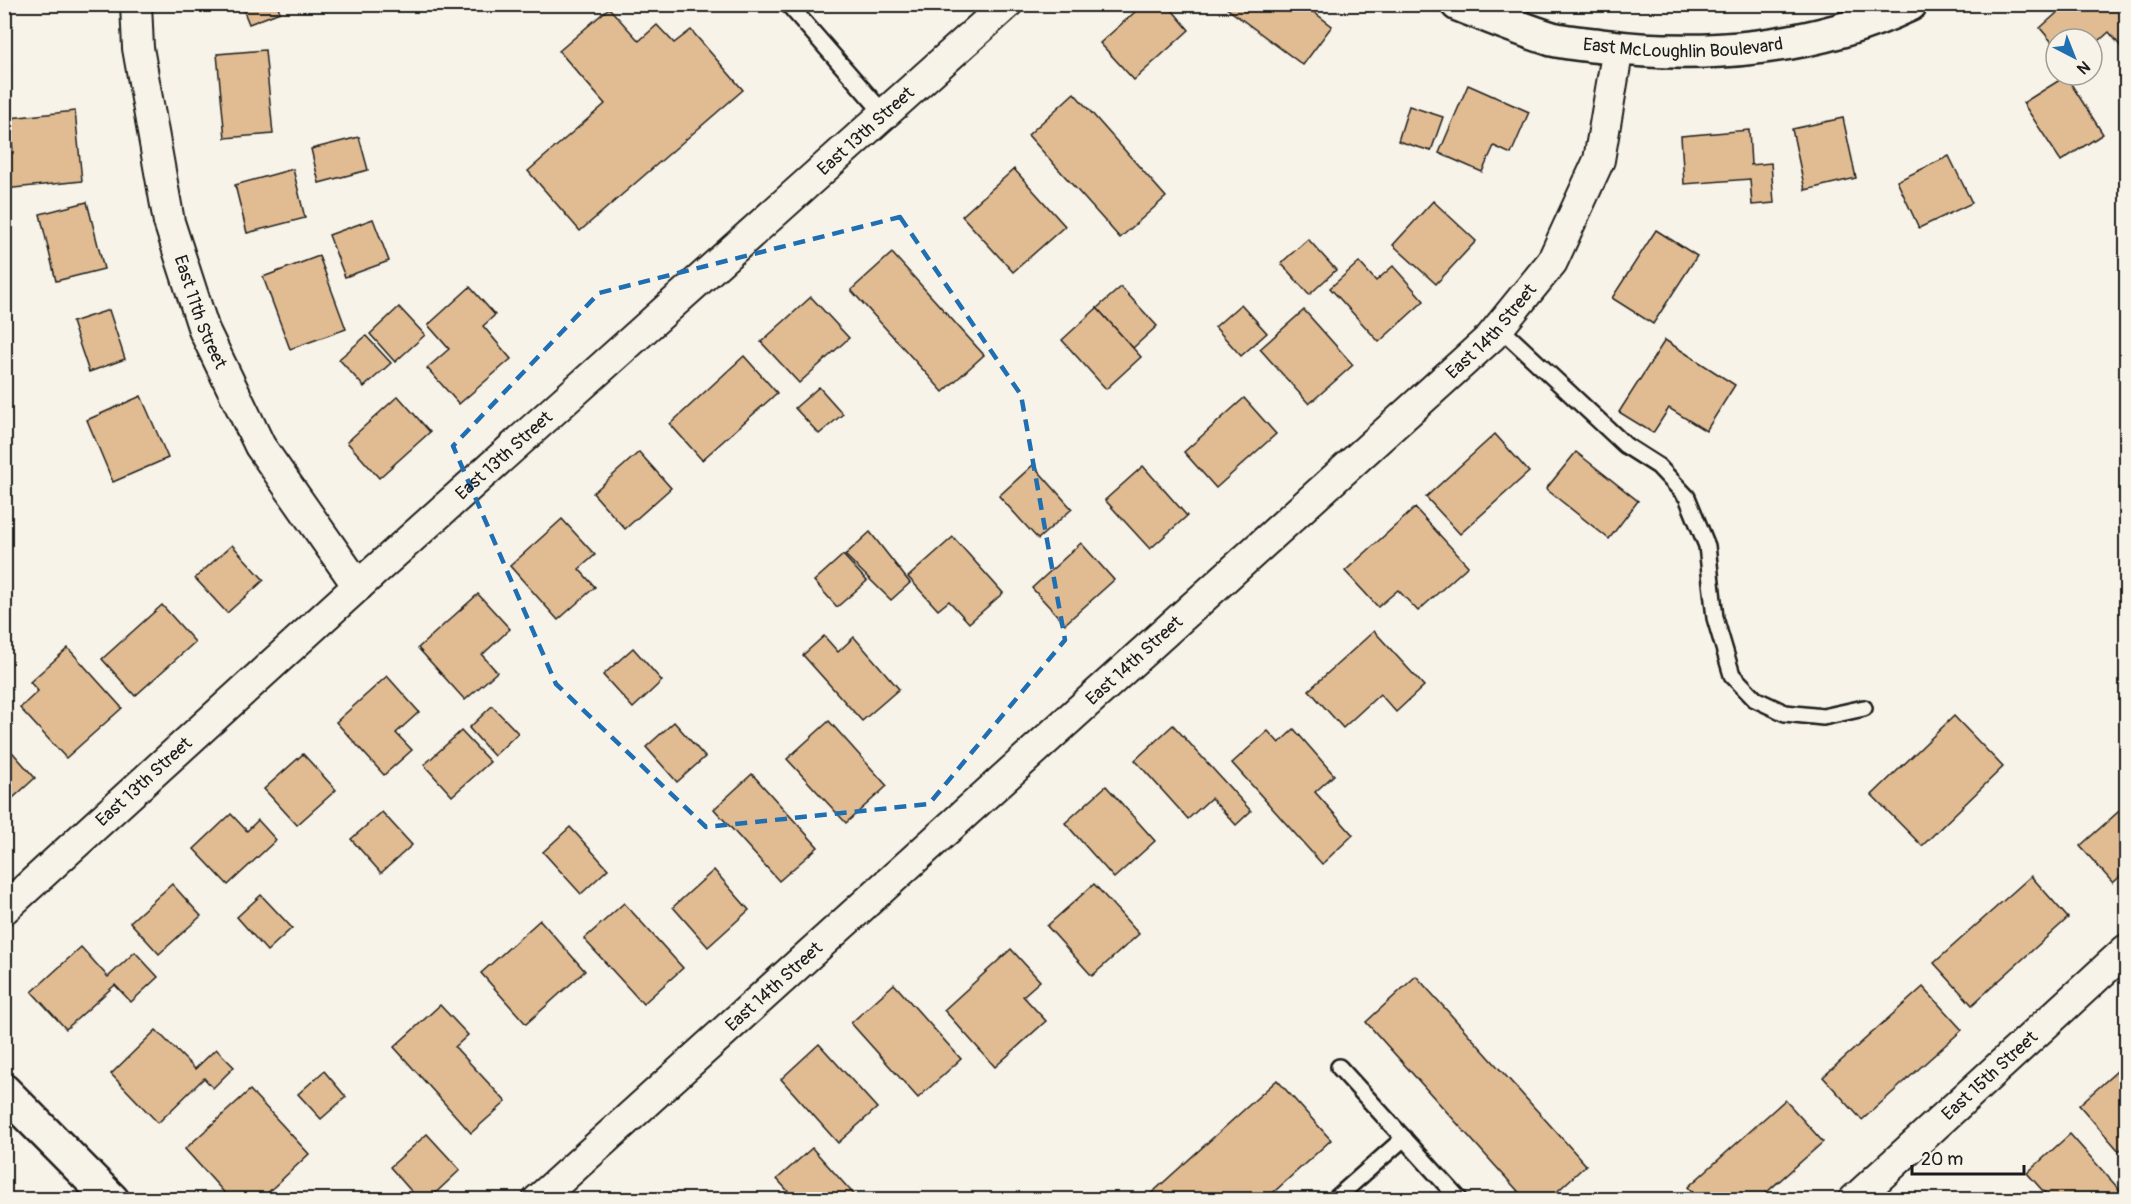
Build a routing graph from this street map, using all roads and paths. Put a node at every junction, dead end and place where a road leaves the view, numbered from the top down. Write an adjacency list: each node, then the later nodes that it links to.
1 (136, 4): 9 (street, East 11th Street)
2 (788, 4): 7 (lane)
3 (1006, 4): 7 (street, East 13th Street)
4 (1458, 4): 6 (street, East McLoughlin Boulevard)
5 (1910, 4): 6 (street, East McLoughlin Boulevard)
6 (1618, 48): 8 (street, East 14th Street)
7 (885, 115): 9 (street, East 13th Street)
8 (1499, 327): 10 (lane); 17 (street, East 14th Street)
9 (358, 586): 11 (street, East 13th Street)
10 (1864, 708)
11 (4, 909)
12 (2127, 950): 20 (street, East 15th Street)
13 (1340, 1067): 15 (lane)
14 (4, 1091): 16 (street)
15 (1404, 1138): 18 (lane); 19 (lane)
16 (112, 1200)
17 (538, 1200)
18 (1334, 1200)
19 (1460, 1200)
20 (1854, 1200)

